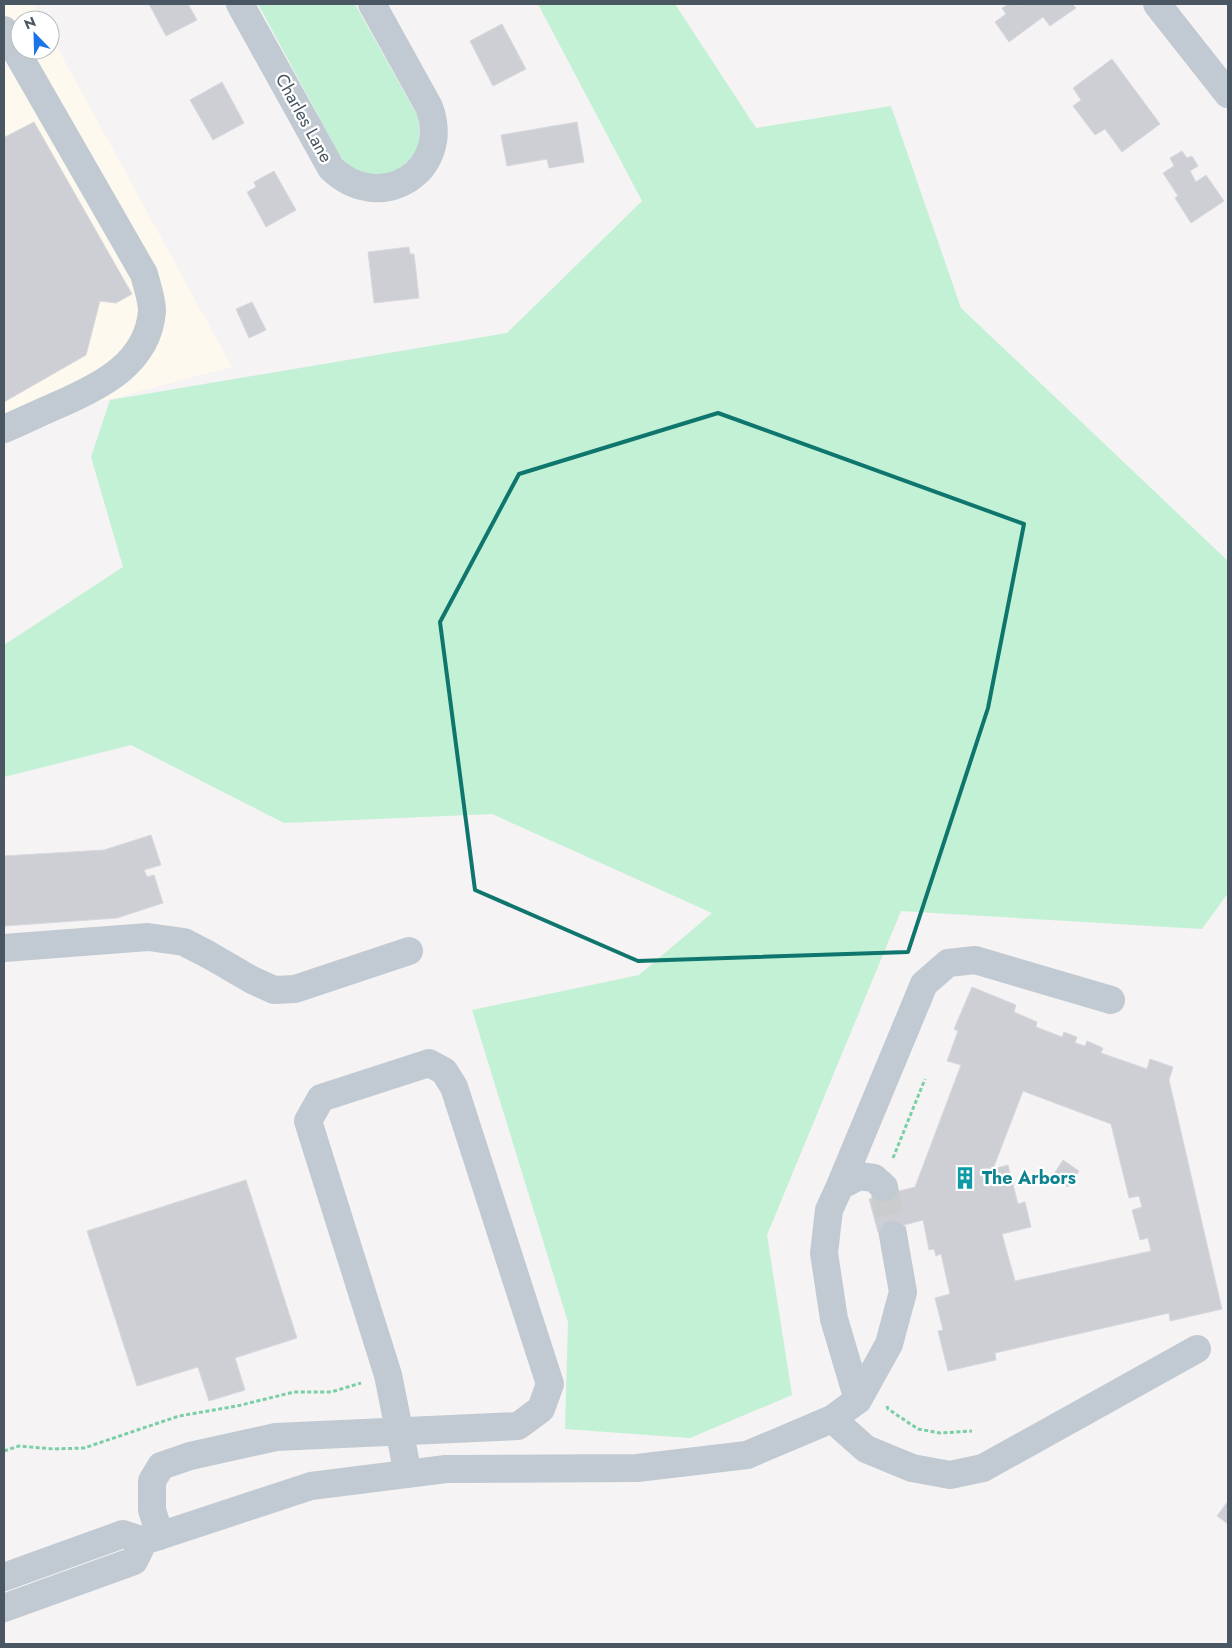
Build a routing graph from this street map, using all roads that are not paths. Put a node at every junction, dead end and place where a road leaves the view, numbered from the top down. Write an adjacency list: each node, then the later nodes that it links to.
1 (240, 4): 2 (street, Charles Lane)
2 (372, 4)
3 (1158, 4): 5 (street)
4 (4, 30): 6 (street)
5 (1228, 94)
6 (4, 429)
7 (4, 948): 8 (street)
8 (408, 951)
9 (1111, 1000): 11 (street)
10 (887, 1176): 11 (street)
11 (840, 1186): 14 (street)
12 (893, 1235): 14 (street)
13 (1197, 1349): 15 (street)
14 (858, 1400): 15 (street)
15 (832, 1419): 17 (street)
16 (399, 1431): 16 (street); 17 (street); 18 (street)
17 (408, 1474): 18 (street)
18 (152, 1538): 19 (street); 20 (street)
19 (4, 1577)
20 (4, 1608)

